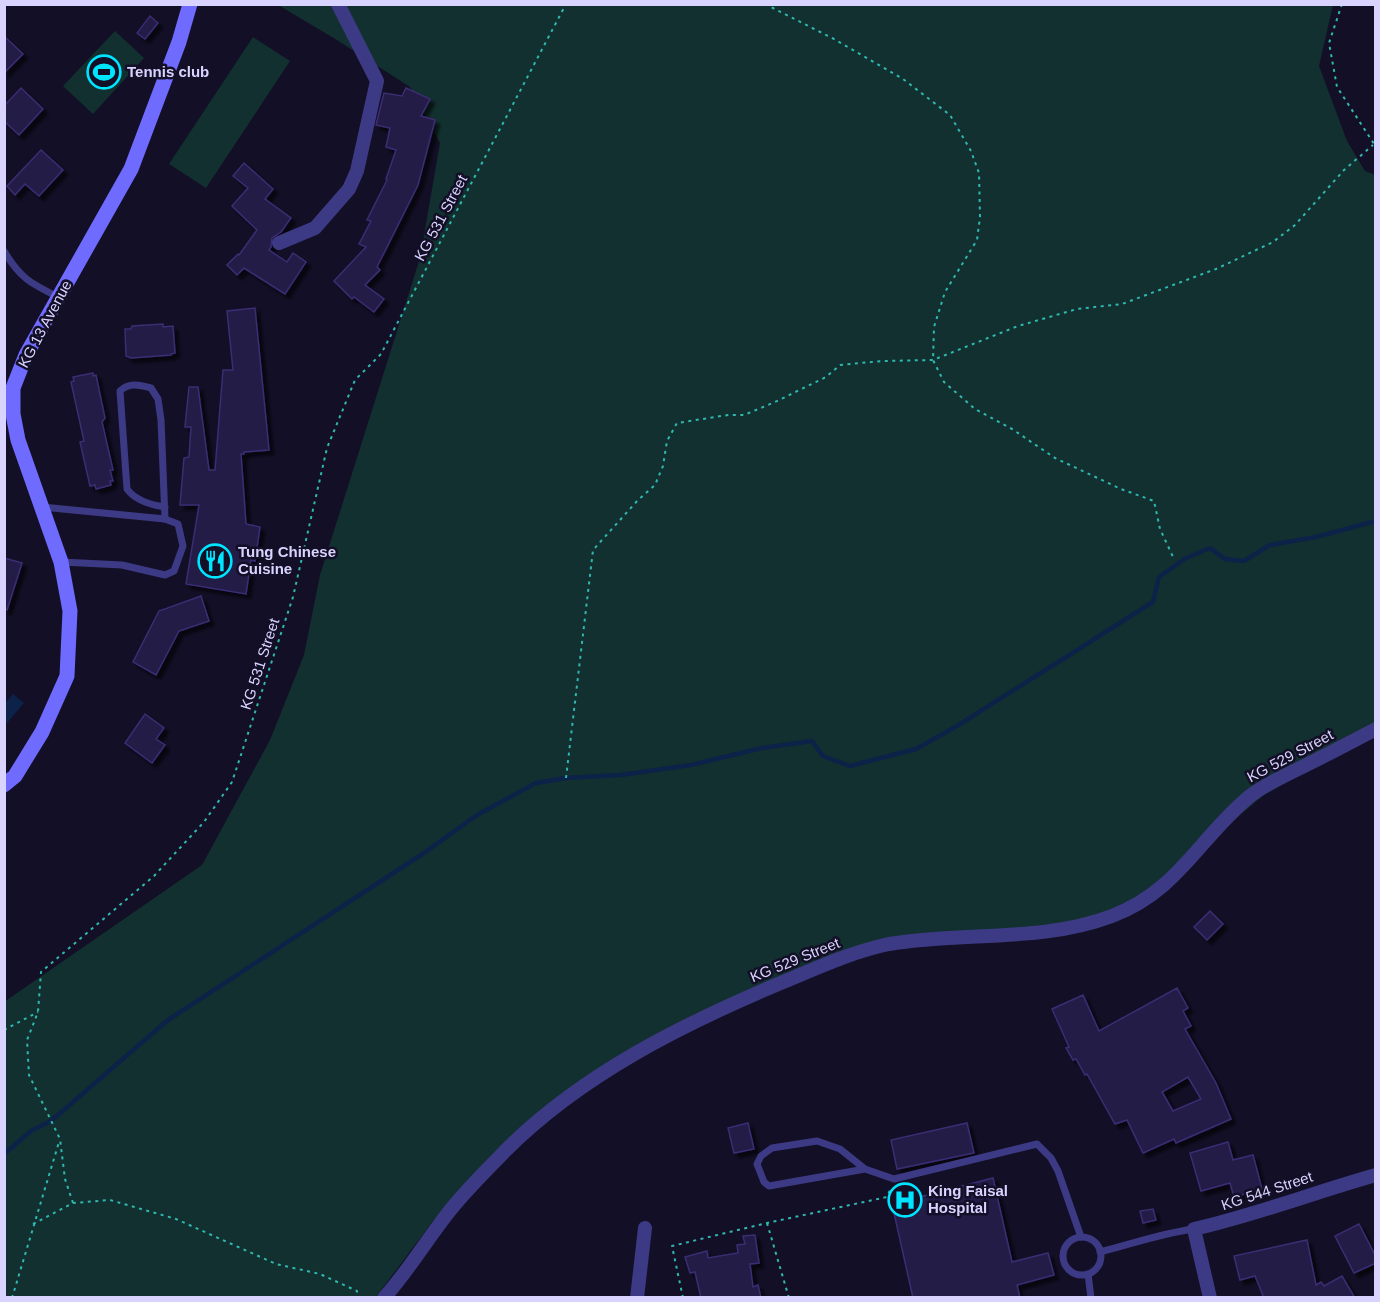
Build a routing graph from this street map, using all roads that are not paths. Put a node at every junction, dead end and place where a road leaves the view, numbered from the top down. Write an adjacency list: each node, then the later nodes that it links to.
1 (190, 4): 5 (street, KG 13 Avenue)
2 (338, 4): 3 (street)
3 (279, 243)
4 (4, 251): 5 (lane)
5 (58, 297): 6 (street, KG 13 Avenue)
6 (9, 391): 7 (street, KG 13 Avenue)
7 (42, 507): 9 (lane); 10 (street, KG 13 Avenue)
8 (165, 507): 8 (lane); 9 (lane)
9 (165, 519): 10 (lane)
10 (61, 562): 12 (street, KG 13 Avenue)
11 (1376, 729): 20 (street, KG 529 Street)
12 (4, 785)
13 (865, 1169): 13 (lane); 17 (lane)
14 (1376, 1175): 16 (street, KG 544 Street)
15 (645, 1228): 21 (street)
16 (1194, 1229): 18 (lane, KG 544 Street); 23 (street)
17 (1081, 1237): 18 (lane); 19 (lane)
18 (1100, 1252): 19 (lane)
19 (1088, 1274): 22 (lane)
20 (384, 1298)
21 (638, 1298)
22 (1091, 1298)
23 (1210, 1298)

